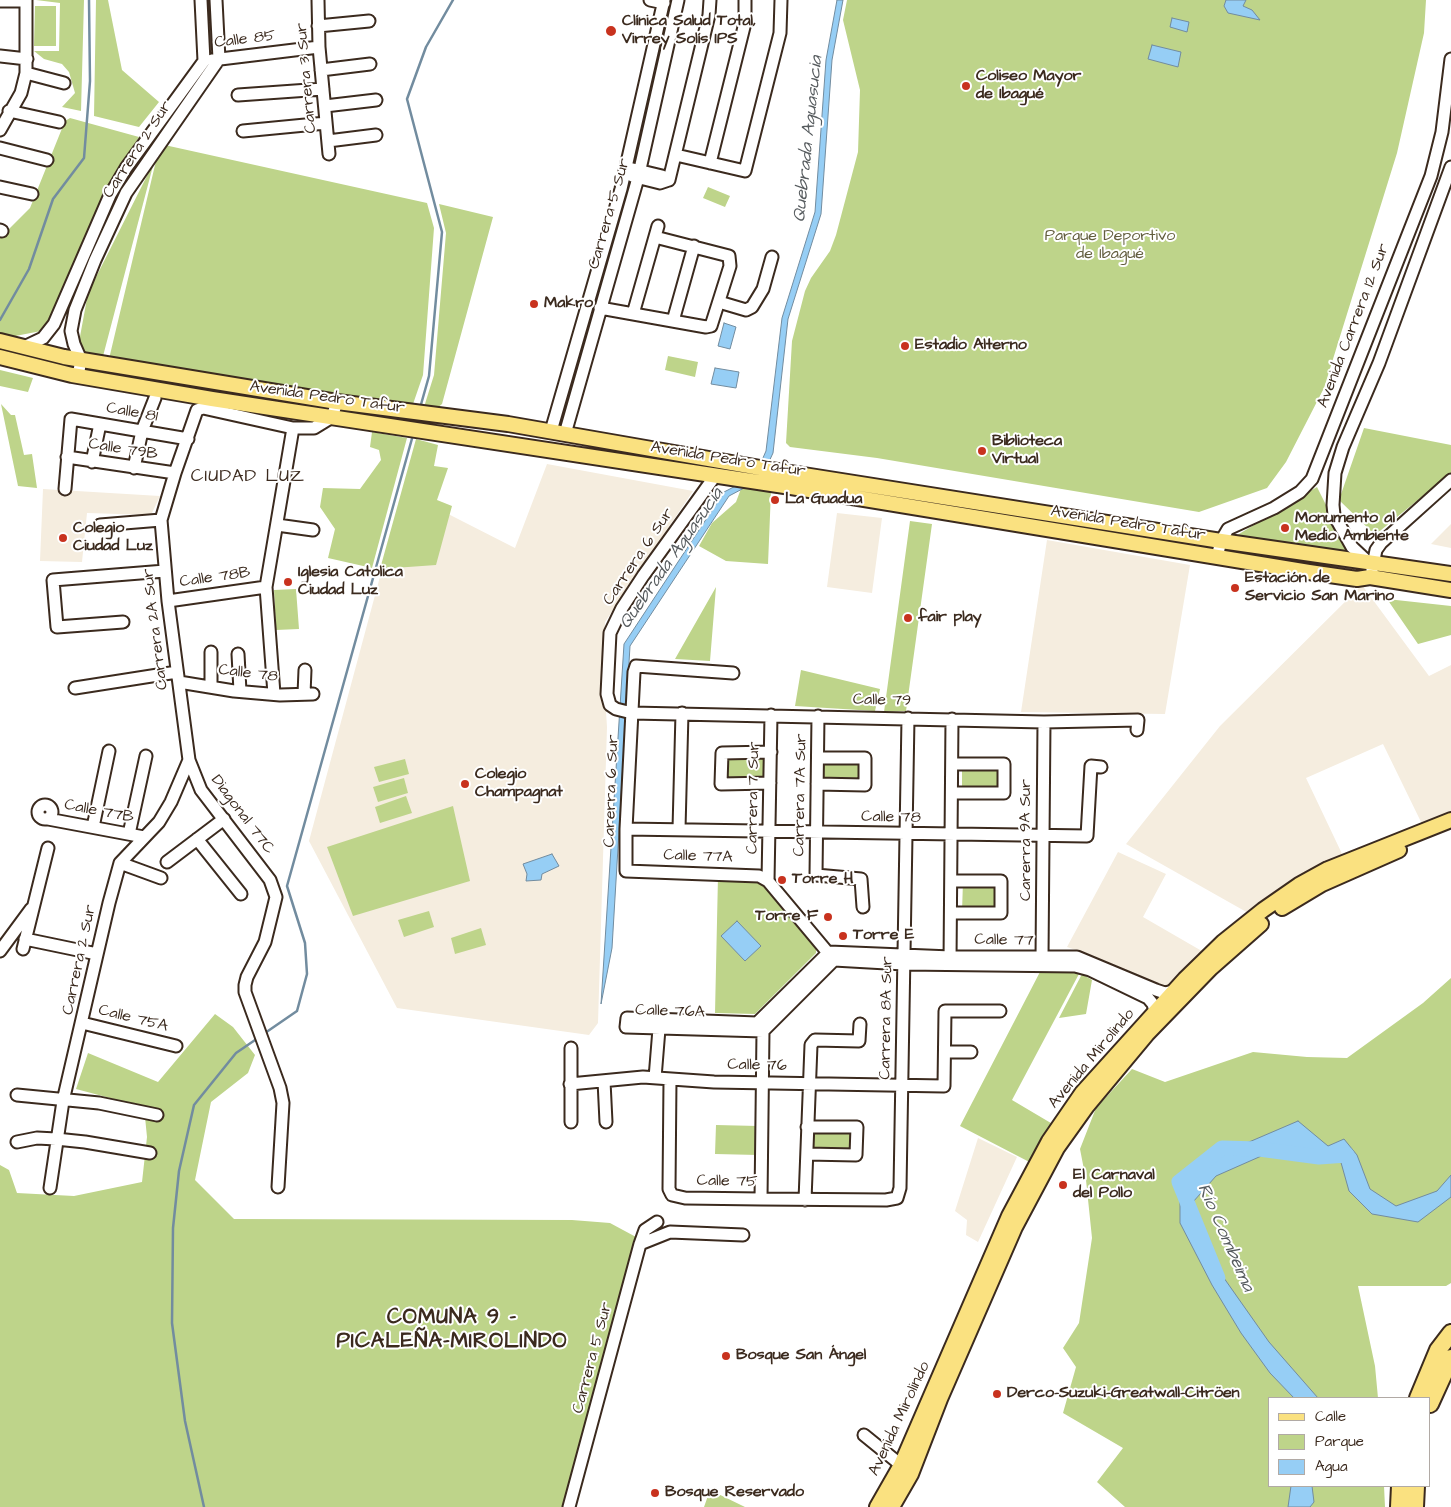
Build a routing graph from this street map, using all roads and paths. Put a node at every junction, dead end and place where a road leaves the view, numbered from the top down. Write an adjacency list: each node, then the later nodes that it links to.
1 (201, 0): 19 (street)
2 (216, 0): 16 (street)
3 (318, 0): 13 (street, Carrera 3 Sur)
4 (650, 0): 11 (street)
5 (678, 0): 42 (street, Carrera 5 Sur)
6 (710, 0): 37 (street)
7 (746, 0): 39 (street)
8 (781, 0): 39 (street)
9 (0, 1): 10 (street)
10 (26, 1): 18 (street)
11 (664, 1): 41 (street, Carrera 5 Sur)
12 (370, 21): 13 (street)
13 (318, 26): 14 (street, Carrera 3 Sur)
14 (319, 47): 16 (street, Calle 85); 21 (street, Carrera 3 Sur)
15 (0, 57): 18 (street)
16 (220, 58): 19 (street, Calle 85); 54 (street, Carrera 2 Sur)
17 (1451, 58): 76 (street, Avenida Carrera 12 Sur)
18 (27, 59): 22 (street)
19 (204, 61): 52 (street, Carrera 2 Sur)
20 (370, 64): 21 (street)
21 (321, 70): 24 (street, Carrera 3 Sur)
22 (26, 74): 23 (street); 28 (street)
23 (64, 83)
24 (323, 89): 25 (street); 27 (street, Carrera 3 Sur)
25 (238, 95)
26 (376, 100): 27 (street)
27 (325, 106): 30 (street, Carrera 3 Sur)
28 (9, 111): 29 (street); 31 (street)
29 (59, 122)
30 (326, 123): 32 (street); 34 (street, Carrera 3 Sur)
31 (0, 130)
32 (243, 131)
33 (376, 135): 34 (street)
34 (328, 141): 36 (street, Carrera 3 Sur)
35 (0, 148): 38 (street)
36 (329, 154)
37 (676, 155): 39 (street); 42 (street)
38 (47, 160)
39 (710, 163)
40 (1451, 166): 78 (street)
41 (626, 171): 42 (street); 62 (street, Carrera 5 Sur)
42 (639, 174): 48 (street, Carrera 5 Sur)
43 (0, 187): 44 (street)
44 (32, 194)
45 (694, 246): 47 (street); 49 (street); 50 (street)
46 (772, 257): 47 (street)
47 (720, 302): 50 (street)
48 (600, 308): 49 (street); 63 (street, Carrera 5 Sur)
49 (633, 314): 50 (street)
50 (673, 321)
51 (2, 342): 52 (main road, Avenida Pedro Tafur)
52 (24, 347): 54 (main road, Avenida Pedro Tafur)
53 (1, 358): 55 (main road, Avenida Pedro Tafur)
54 (81, 360): 55 (street); 57 (main road, Avenida Pedro Tafur)
55 (78, 376): 58 (main road, Avenida Pedro Tafur)
56 (155, 398): 61 (street)
57 (337, 402): 58 (street); 62 (main road, Avenida Pedro Tafur)
58 (332, 417): 60 (street); 69 (main road, Avenida Pedro Tafur)
59 (100, 424): 61 (street, Calle 81); 65 (street, Calle 81); 66 (street)
60 (293, 428): 64 (street, Carrera 2A Sur); 74 (street)
61 (142, 431): 64 (street, Calle 81); 67 (street)
62 (551, 431): 63 (main road, Avenida Pedro Tafur)
63 (565, 434): 76 (main road, Avenida Pedro Tafur)
64 (188, 439): 68 (street, Carrera 2A Sur)
65 (67, 457): 66 (street, Calle 79B); 71 (street)
66 (92, 462): 67 (street, Calle 79B)
67 (134, 468): 68 (street, Calle 79B)
68 (175, 474): 72 (street, Carrera 2A Sur)
69 (715, 476): 77 (main road, Avenida Pedro Tafur); 95 (street, Carrera 6 Sur)
70 (1451, 480): 78 (street)
71 (65, 489)
72 (162, 520): 73 (street); 79 (street, Carrera 2A Sur)
73 (100, 525)
74 (278, 525): 75 (street); 82 (street)
75 (313, 530)
76 (1220, 541): 77 (street); 78 (main road, Avenida Pedro Tafur)
77 (1217, 557): 81 (main road, Avenida Pedro Tafur)
78 (1370, 562): 80 (main road, Avenida Pedro Tafur); 81 (street)
79 (165, 571): 84 (street, Carrera 2A Sur); 85 (street)
80 (1451, 574)
81 (1370, 577): 83 (main road, Avenida Pedro Tafur)
82 (266, 587): 84 (street, Calle 78B); 94 (street)
83 (1451, 590)
84 (168, 601): 90 (street, Carrera 2A Sur)
85 (123, 622)
86 (211, 652): 91 (street)
87 (238, 654): 93 (street)
88 (305, 670): 94 (street, Calle 78)
89 (733, 673): 95 (street, Carerra 6 Sur)
90 (178, 677): 91 (street, Calle 78); 92 (street, Calle 78); 107 (street, Carrera 2A Sur)
91 (211, 686): 93 (street, Calle 78)
92 (75, 688)
93 (240, 691): 94 (street, Calle 78)
94 (274, 694)
95 (625, 711): 96 (street, Calle 79); 118 (street, Carerra 6 Sur)
96 (682, 713): 97 (street, Calle 79); 119 (street)
97 (772, 715): 98 (street, Calle 79); 104 (street, Carrera 7 Sur)
98 (818, 716): 99 (street, Calle 79); 106 (street, Carrera 7A Sur)
99 (908, 718): 100 (street, Calle 79); 123 (street, Carrera 8A Sur)
100 (952, 719): 101 (street, Calle 79); 108 (street)
101 (1044, 722): 102 (street, Calle 79); 125 (street, Carerra 9A Sur)
102 (1138, 725)
103 (109, 751): 116 (street)
104 (771, 752): 110 (street, Carrera 7 Sur); 110 (street)
105 (146, 756): 122 (street)
106 (818, 758): 111 (street, Carrera 7A Sur); 111 (street)
107 (188, 760): 114 (street, Diagonal 77C); 126 (street, Carrera 2 Sur)
108 (952, 764): 112 (street); 112 (street)
109 (1096, 767): 125 (street, Calle 78)
110 (770, 783): 120 (street, Carrera 7 Sur)
111 (818, 784): 121 (street, Carrera 7A Sur)
112 (952, 793): 124 (street)
113 (35, 807): 116 (street, Calle 77B)
114 (224, 819): 127 (street); 174 (street, Diagonal 77C)
115 (1451, 820): 145 (main road, Avenida Mirolindo)
116 (93, 827): 122 (street, Calle 77B)
117 (1451, 828): 192 (main road, Avenida Mirolindo)
118 (626, 829): 119 (street, Calle 78); 131 (street, Carerra 6 Sur)
119 (678, 829): 120 (street, Calle 78)
120 (770, 831): 121 (street, Calle 78); 133 (street, Carrera 7 Sur)
121 (817, 832): 123 (street, Calle 78); 137 (street, Carrera 7A Sur)
122 (129, 834): 126 (street, Calle 77B)
123 (906, 834): 124 (street, Calle 78); 142 (street, Carrera 8A Sur)
124 (951, 835): 125 (street, Calle 78); 134 (street)
125 (1043, 836): 143 (street, Carerra 9A Sur)
126 (144, 837): 130 (street, Carrera 2 Sur)
127 (197, 839): 129 (street); 135 (street)
128 (48, 848): 136 (street)
129 (167, 862)
130 (120, 863): 132 (street); 140 (street, Carrera 2 Sur)
131 (626, 871): 133 (street, Calle 77A)
132 (161, 878)
133 (768, 881): 141 (street)
134 (951, 881): 138 (street); 138 (street)
135 (241, 894)
136 (34, 906): 139 (street); 140 (street)
137 (863, 907)
138 (951, 913): 144 (street)
139 (0, 950)
140 (97, 954): 148 (street, Carrera 2 Sur)
141 (831, 956): 142 (street, Calle 77); 151 (street)
142 (904, 960): 144 (street, Calle 77); 163 (street, Carrera 8A Sur)
143 (1048, 960): 144 (street, Calle 77); 145 (street, Calle 77); 147 (street, Calle 77)
144 (951, 961)
145 (1173, 991): 147 (main road, Avenida Mirolindo)
146 (1000, 1011): 155 (street)
147 (1155, 1011): 187 (main road, Avenida Mirolindo)
148 (82, 1023): 153 (street, Calle 75A); 165 (street, Carrera 2 Sur)
149 (860, 1024): 162 (street)
150 (676, 1025): 151 (street, Calle 76A); 152 (street, Calle 76A); 152 (street, Calle 76A)
151 (760, 1027): 160 (street)
152 (659, 1029): 157 (street)
153 (176, 1046)
154 (571, 1048): 161 (street)
155 (945, 1052): 156 (street); 163 (street, Calle 76)
156 (971, 1052)
157 (655, 1078): 158 (street, Calle 76); 159 (street, Calle 76)
158 (670, 1080): 160 (street, Calle 76); 177 (street, Calle 75)
159 (604, 1082): 161 (street, Calle 76); 168 (street)
160 (762, 1082): 162 (street, Calle 76); 177 (street)
161 (570, 1084): 167 (street)
162 (809, 1084): 163 (street, Calle 76); 169 (street)
163 (902, 1085): 176 (street, Carrera 8A Sur)
164 (17, 1096): 165 (street)
165 (63, 1100): 166 (street); 170 (street, Carrera 2 Sur)
166 (158, 1115)
167 (571, 1122)
168 (606, 1122)
169 (807, 1127): 173 (street); 173 (street)
170 (56, 1139): 171 (street); 172 (street); 175 (street, Carrera 2 Sur)
171 (17, 1142)
172 (150, 1153)
173 (807, 1154): 178 (street)
174 (278, 1187)
175 (50, 1188)
176 (897, 1198): 178 (street, Calle 75)
177 (762, 1199): 178 (street, Calle 75)
178 (805, 1200)
179 (657, 1222): 181 (street, Carrera 5 Sur)
180 (743, 1235): 181 (street)
181 (640, 1244): 190 (street, Carrera 5 Sur)
182 (1451, 1333): 184 (highway)
183 (1451, 1358): 185 (highway)
184 (1418, 1397)
185 (1431, 1402)
186 (864, 1435): 187 (street)
187 (901, 1465): 191 (main road, Avenida Mirolindo)
188 (1400, 1487): 193 (highway)
189 (1416, 1487): 194 (highway)
190 (569, 1507)
191 (877, 1507)
192 (892, 1507)
193 (1399, 1507)
194 (1415, 1507)

